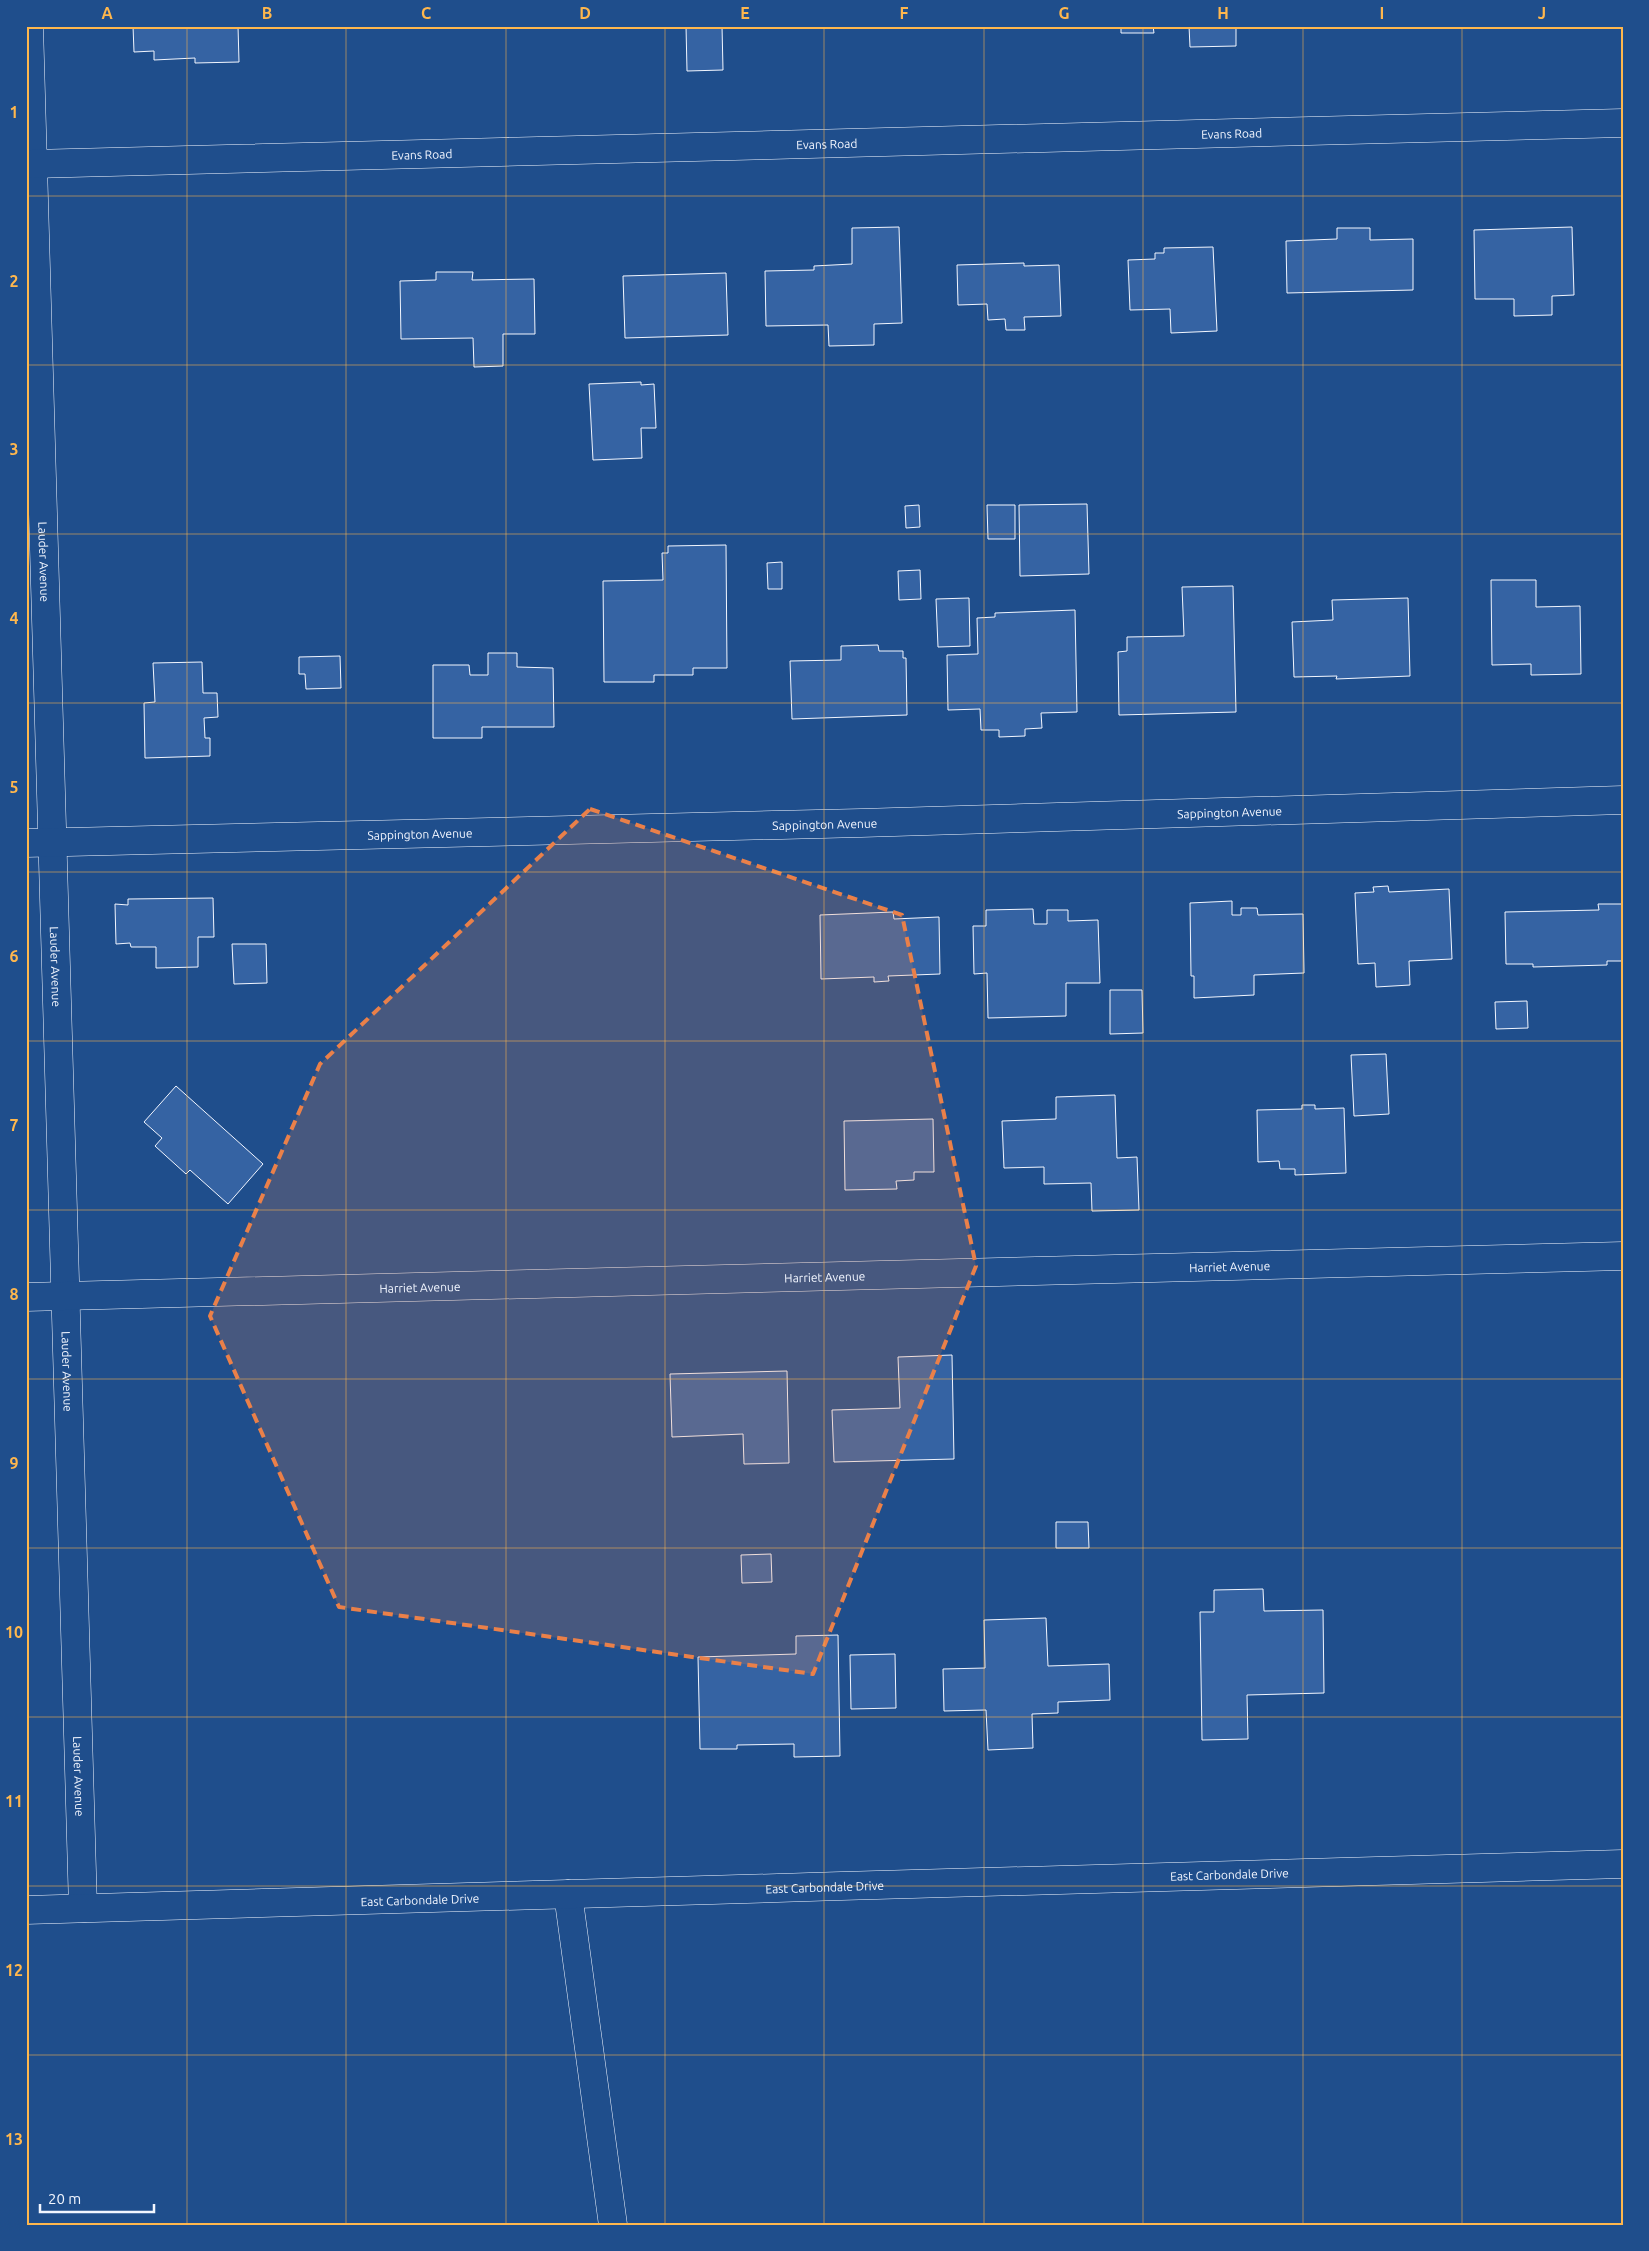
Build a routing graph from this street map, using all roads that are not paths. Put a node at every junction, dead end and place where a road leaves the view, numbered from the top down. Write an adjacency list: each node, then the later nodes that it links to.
1 (29, 26): 3 (street, Lauder Avenue)
2 (1623, 123): 3 (street, Evans Road)
3 (32, 164): 5 (street, Lauder Avenue)
4 (1623, 800): 5 (street, Sappington Avenue)
5 (39, 843): 8 (street, Lauder Avenue)
6 (1623, 1256): 8 (street, Harriet Avenue)
7 (26, 1296): 8 (street, Harriet Avenue)
8 (65, 1296): 11 (street, Lauder Avenue)
9 (1623, 1864): 10 (street, East Carbondale Drive)
10 (568, 1894): 11 (street, East Carbondale Drive); 13 (street)
11 (83, 1908): 12 (street, East Carbondale Drive)
12 (26, 1910)
13 (613, 2225)

